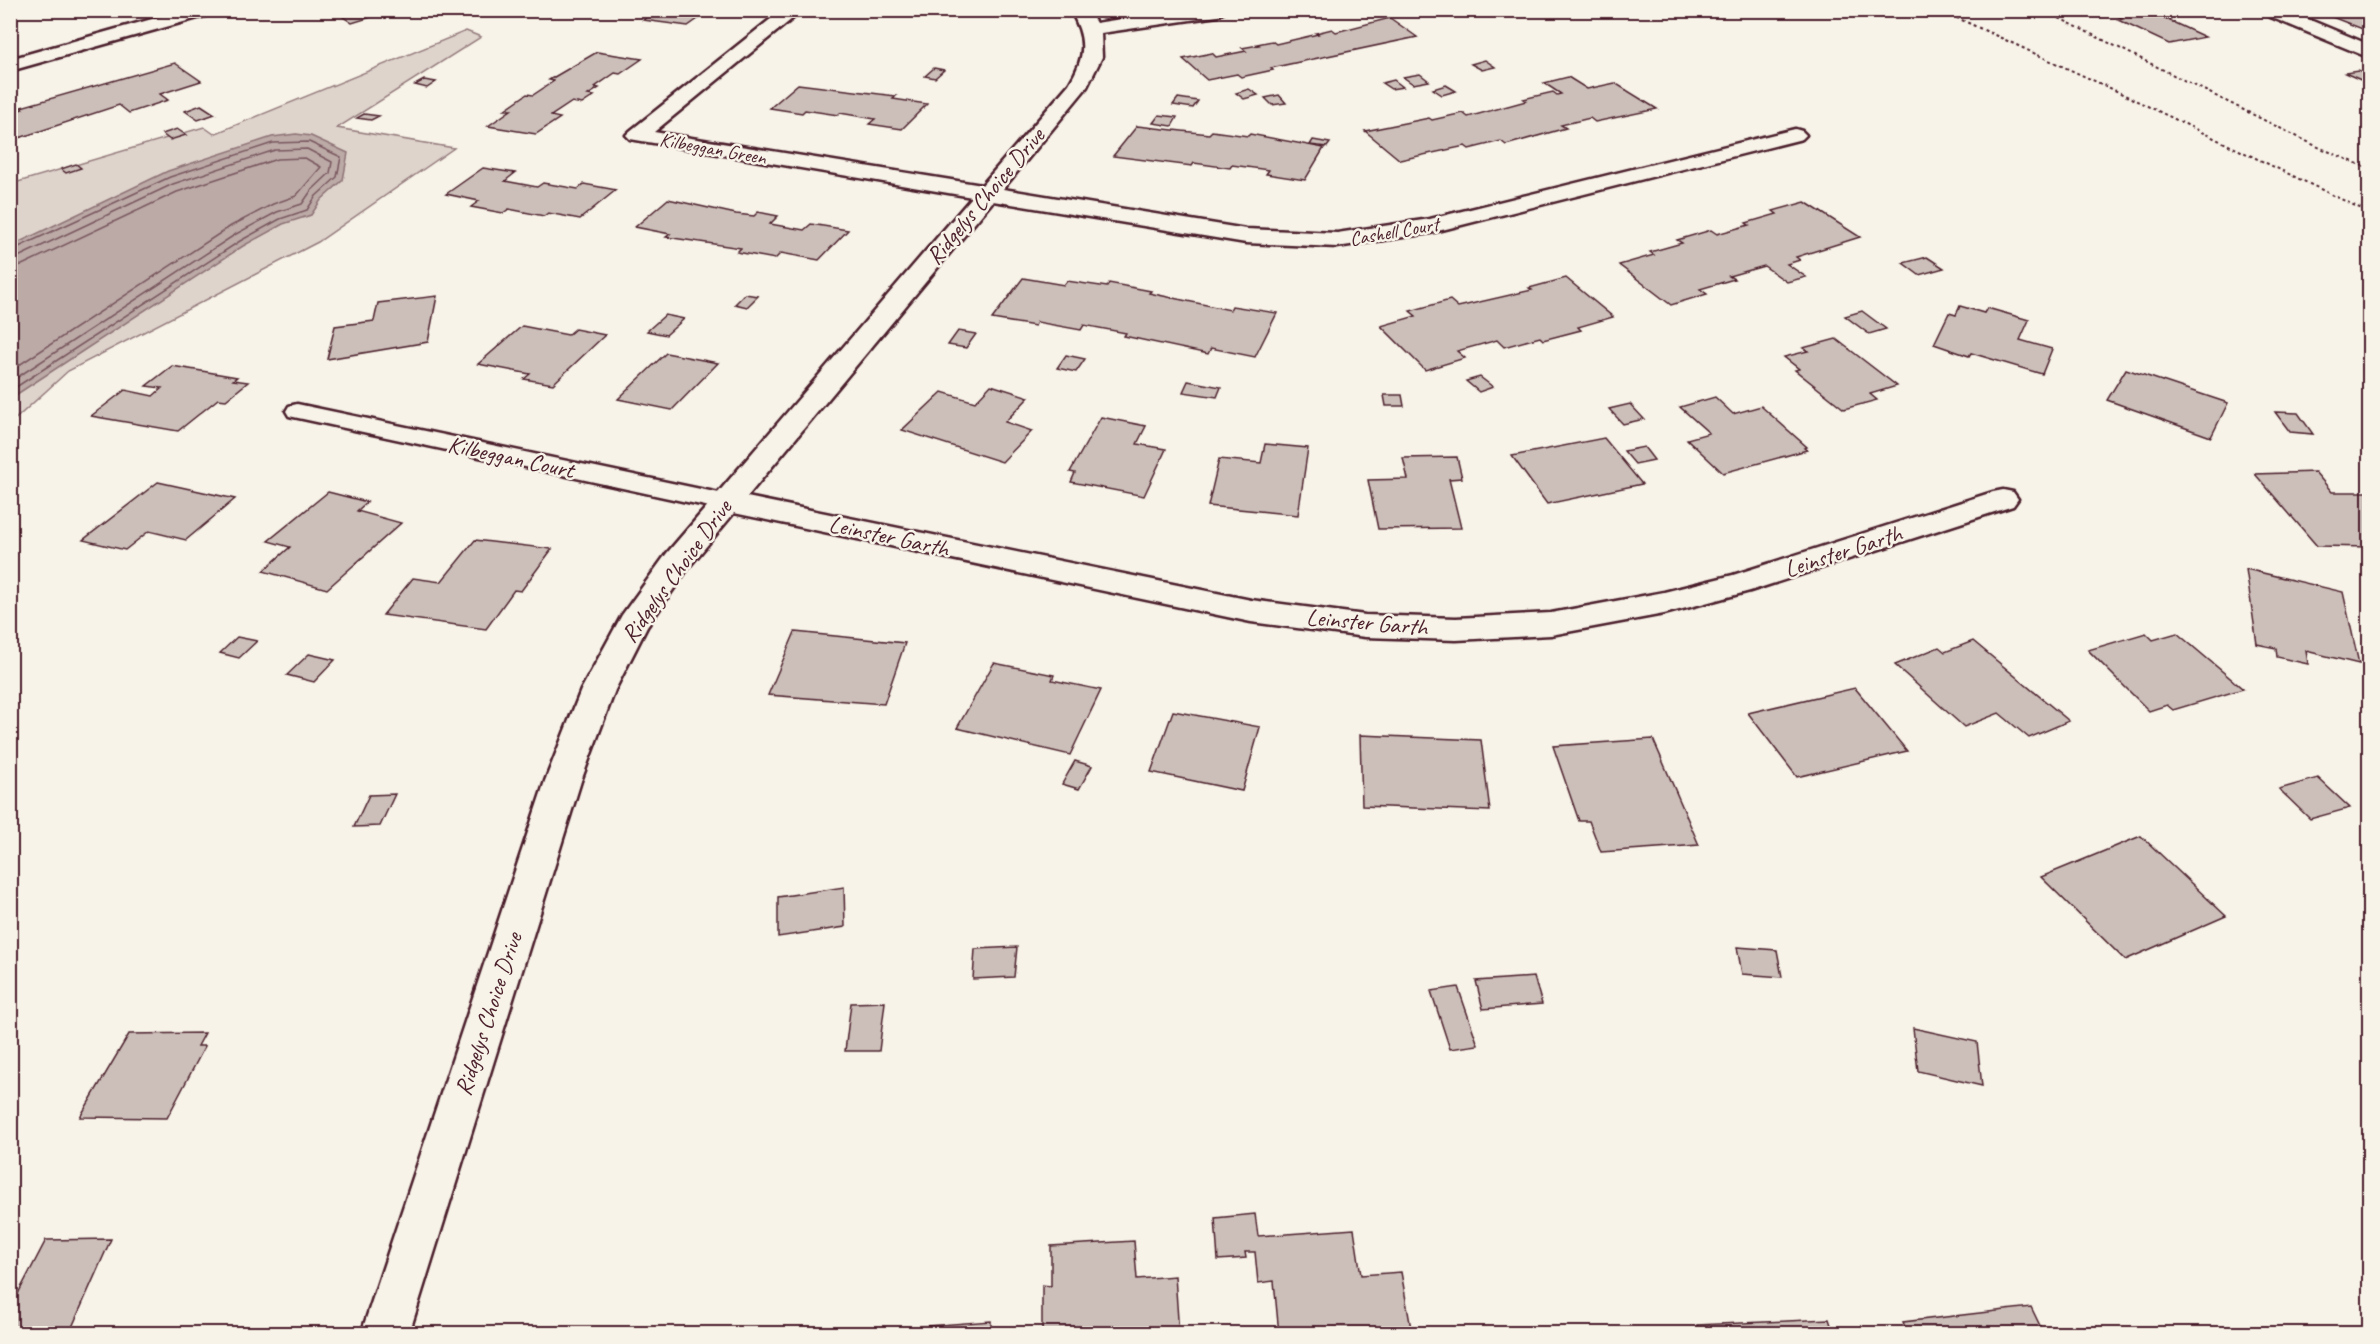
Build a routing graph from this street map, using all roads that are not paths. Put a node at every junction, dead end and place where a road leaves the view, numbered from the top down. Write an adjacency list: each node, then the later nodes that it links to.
1 (206, 10): 7 (street)
2 (794, 10): 9 (street, Kilbeggan Green)
3 (1218, 10): 5 (street)
4 (2269, 10): 6 (street)
5 (1085, 20): 9 (street, Ridgelys Choice Drive)
6 (2370, 52)
7 (10, 64)
8 (1795, 135): 9 (street, Cashell Court)
9 (987, 194): 12 (street, Ridgelys Choice Drive)
10 (297, 411): 12 (lane, Kilbeggan Court)
11 (2003, 499): 12 (street, Leinster Garth)
12 (724, 502): 13 (street, Ridgelys Choice Drive)
13 (385, 1334)

